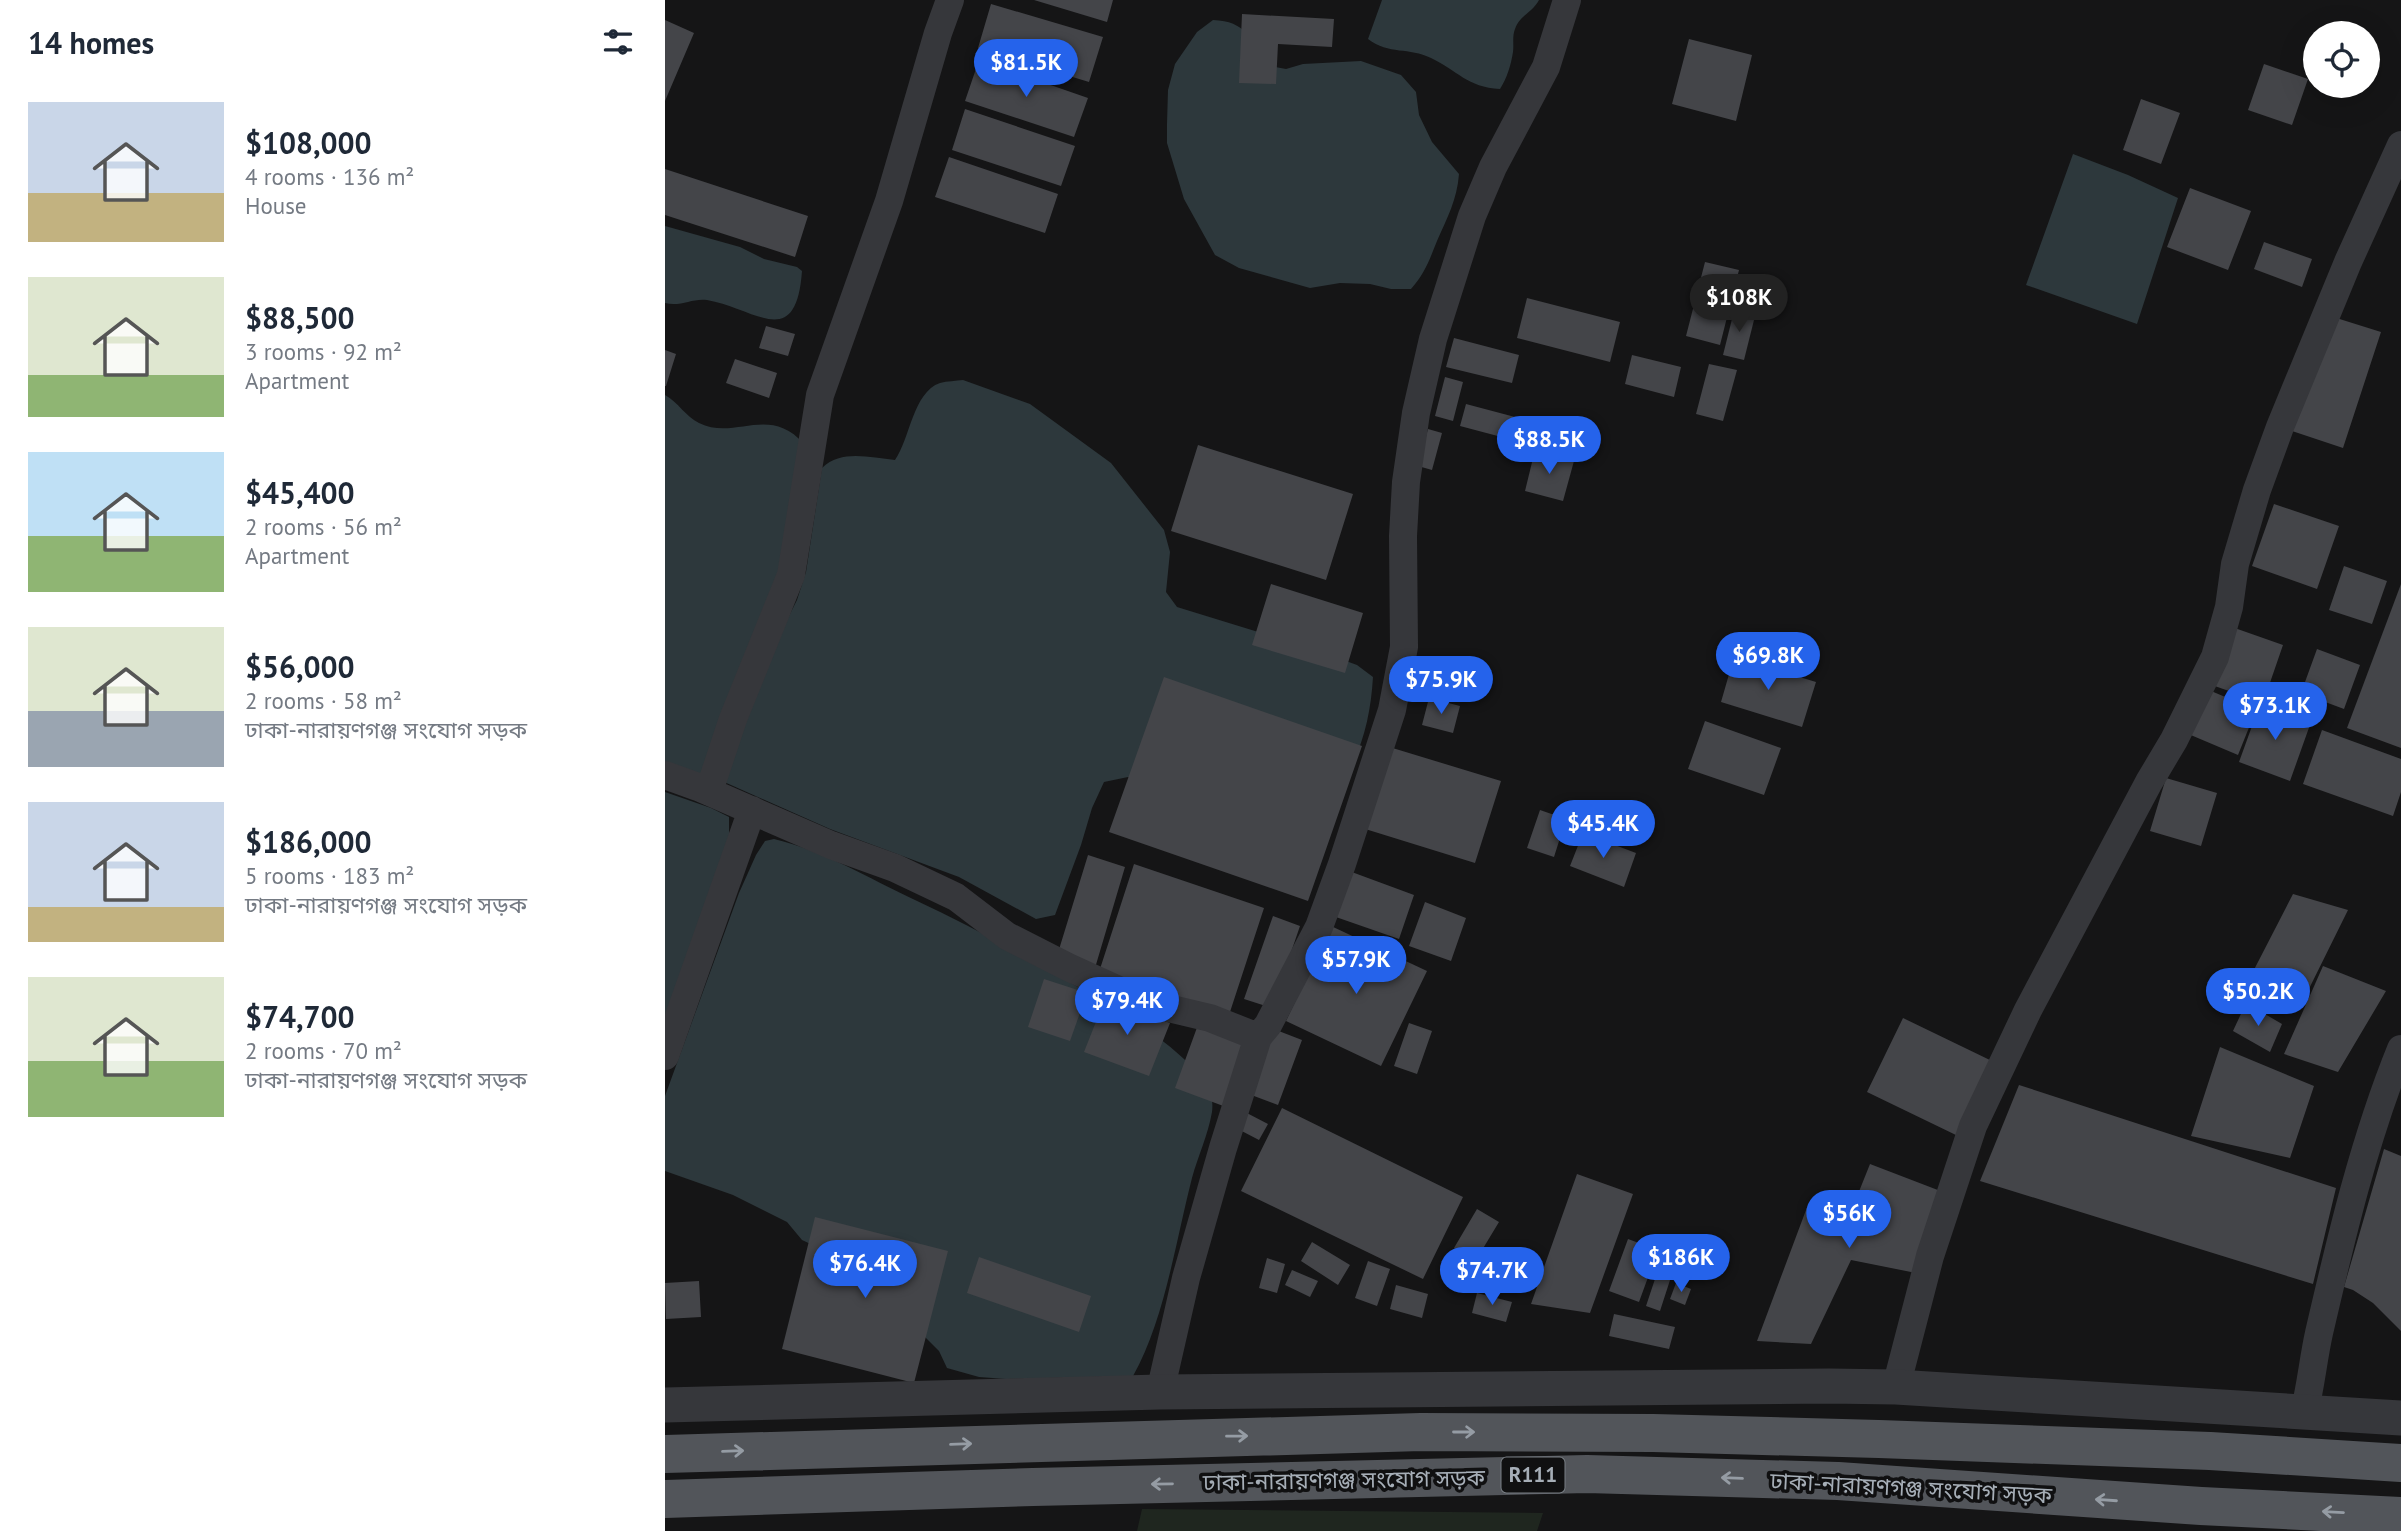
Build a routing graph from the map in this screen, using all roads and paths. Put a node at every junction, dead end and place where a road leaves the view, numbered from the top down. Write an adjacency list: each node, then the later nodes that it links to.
1 (950, 0): 5 (street)
2 (1567, 0): 7 (street)
3 (2401, 145): 10 (street)
4 (665, 775): 5 (street)
5 (709, 791): 6 (street)
6 (752, 810): 7 (street); 9 (street)
7 (1258, 1037): 11 (street)
8 (2401, 1049): 13 (street)
9 (665, 1056)
10 (1896, 1387): 11 (street); 13 (street)
11 (1160, 1392): 12 (street)
12 (665, 1405)
13 (2304, 1413): 14 (street)
14 (2401, 1418)
15 (665, 1454): 16 (main road, ঢাকা-নারায়ণগঞ্জ সংযোগ সড়ক / R111, one-way to 16)
16 (2401, 1463)
17 (665, 1499): 18 (main road, ঢাকা-নারায়ণগঞ্জ সংযোগ সড়ক / R111, one-way to 17)
18 (2401, 1516)

